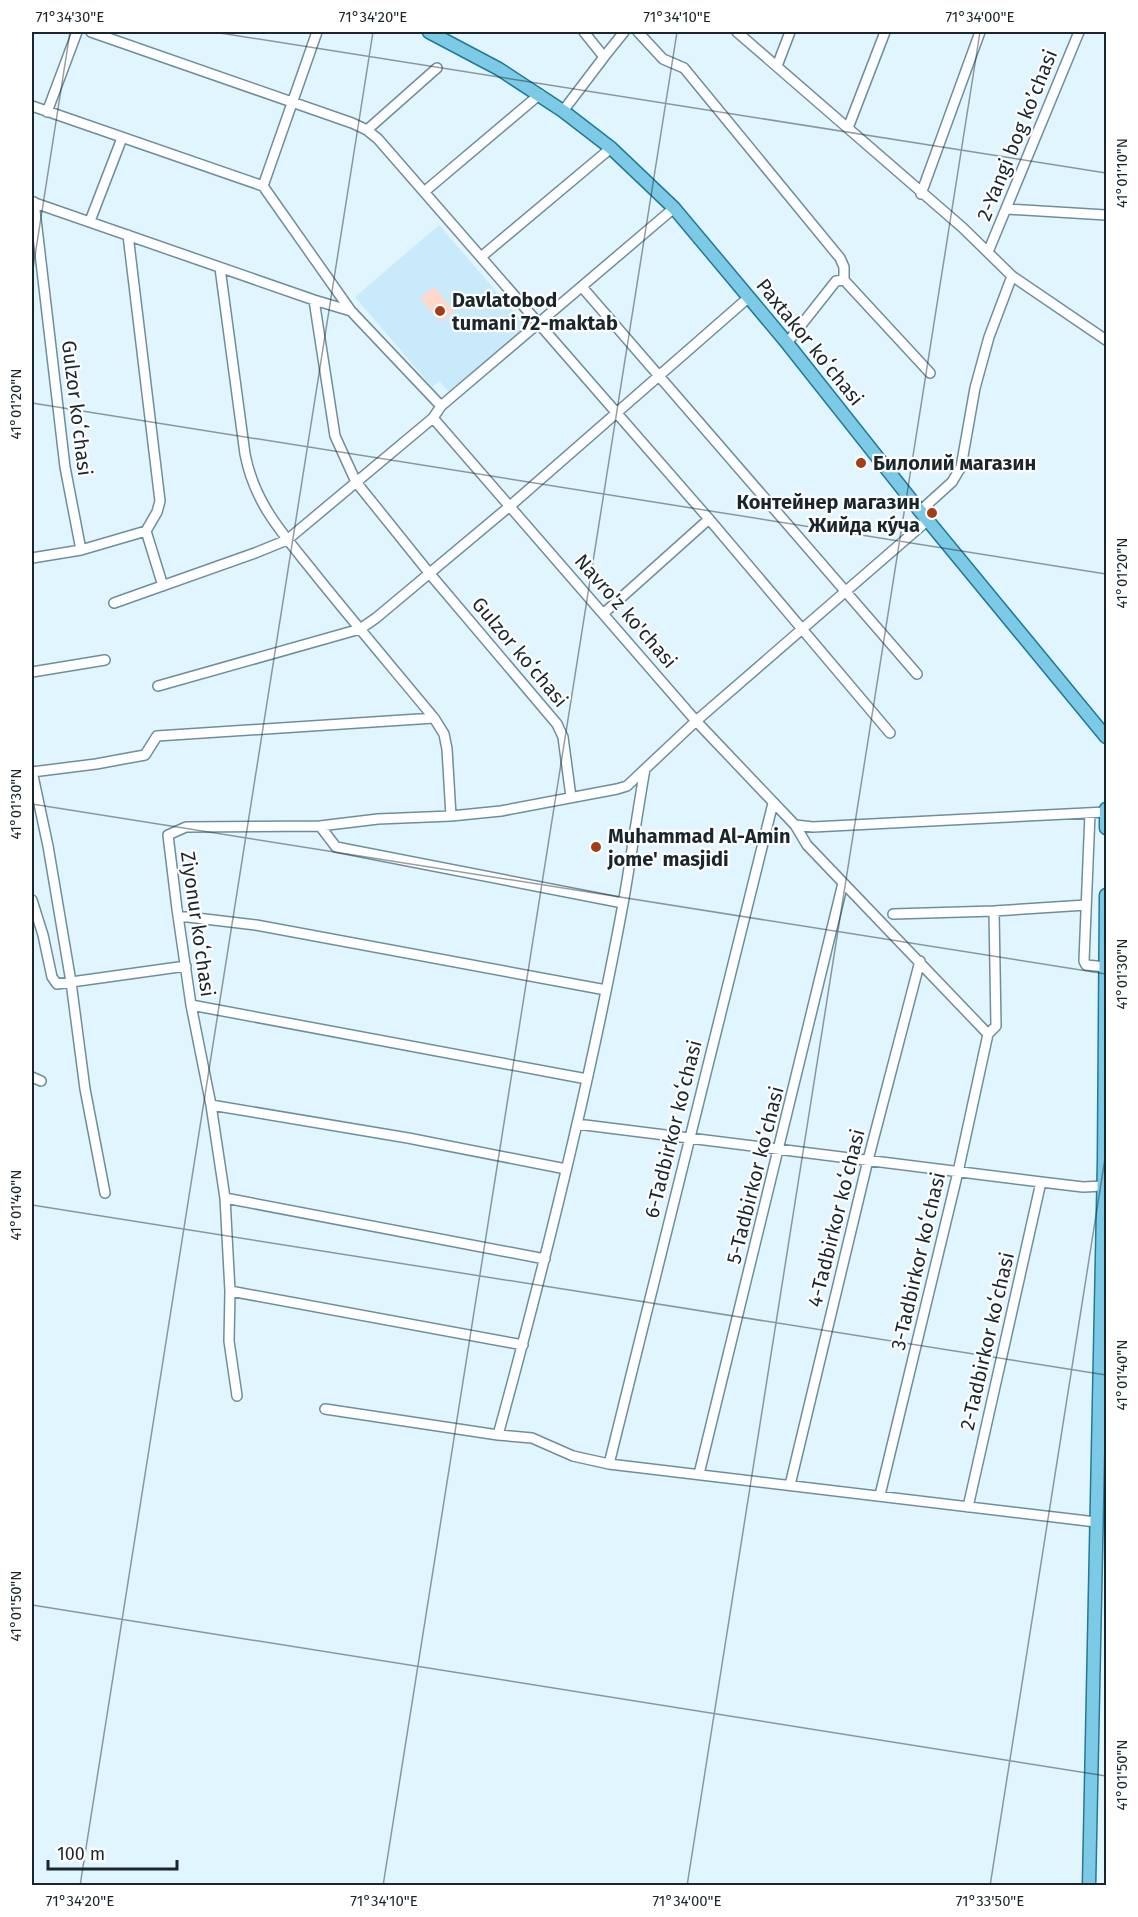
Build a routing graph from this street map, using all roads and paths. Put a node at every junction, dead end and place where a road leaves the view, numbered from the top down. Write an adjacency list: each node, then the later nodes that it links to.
1 (76, 32): 20 (street)
2 (91, 32): 17 (street)
3 (317, 32): 17 (street)
4 (429, 32): 16 (main road, Paxtakor koʻchasi)
5 (584, 32): 13 (street)
6 (624, 32): 13 (street)
7 (638, 32): 38 (street)
8 (737, 32): 14 (street)
9 (790, 32): 14 (street)
10 (885, 32): 21 (street)
11 (981, 32): 27 (street)
12 (1079, 32): 30 (street, 2-Yangi bog koʼchasi)
13 (604, 57): 19 (street)
14 (777, 66): 21 (street)
15 (437, 68): 22 (street)
16 (540, 94): 19 (main road, Paxtakor koʻchasi); 26 (street)
17 (292, 102): 22 (street); 25 (street)
18 (32, 106): 20 (street)
19 (563, 111): 24 (main road, Paxtakor koʻchasi)
20 (47, 112): 23 (street)
21 (848, 128): 27 (street)
22 (367, 130): 26 (street)
23 (122, 138): 25 (street); 32 (street)
24 (611, 148): 29 (main road, Paxtakor koʻchasi); 35 (street)
25 (263, 186): 42 (street)
26 (424, 192): 35 (street)
27 (921, 194): 34 (street)
28 (32, 202): 32 (street, Gulzor koʻchasi); 57 (street, Gulzor koʻchasi)
29 (674, 208): 39 (street); 40 (main road, Paxtakor koʻchasi)
30 (1007, 209): 31 (street); 34 (street, 2-Yangi bog koʼchasi)
31 (1107, 215)
32 (90, 221): 33 (street, Gulzor koʻchasi)
33 (128, 235): 36 (street, Gulzor koʻchasi); 55 (street)
34 (988, 252): 37 (street)
35 (481, 257): 43 (street)
36 (220, 268): 41 (street, Gulzor koʻchasi); 56 (street)
37 (1012, 276): 44 (street); 53 (street, Ziyonur koʻchasi)
38 (844, 280): 45 (street); 46 (street)
39 (582, 287): 43 (street); 47 (street)
40 (748, 298): 45 (main road, Paxtakor koʻchasi); 47 (street)
41 (314, 300): 42 (street, Gulzor koʻchasi); 51 (street, Gulzor koʻchasi)
42 (351, 311): 48 (street)
43 (539, 323): 48 (street); 49 (street)
44 (1107, 340)
45 (787, 343): 53 (main road, Paxtakor koʻchasi)
46 (930, 373)
47 (659, 375): 49 (street); 61 (street)
48 (441, 406): 50 (street)
49 (616, 414): 52 (street); 54 (street)
50 (433, 418): 51 (street); 52 (street, Navro'z ko'chasi)
51 (356, 482): 56 (street); 59 (street, Gulzor koʻchasi)
52 (510, 506): 59 (street); 63 (street, Navro'z ko'chasi)
53 (924, 515): 61 (street, Ziyonur koʻchasi); 73 (main road, Paxtakor koʻchasi)
54 (709, 519): 63 (street); 65 (street)
55 (146, 531): 57 (street); 60 (street)
56 (287, 540): 60 (street); 64 (street)
57 (81, 550): 58 (street)
58 (32, 558)
59 (430, 574): 64 (street); 76 (street, Gulzor koʻchasi)
60 (163, 586): 62 (street)
61 (846, 592): 65 (street, Ziyonur koʻchasi); 68 (street)
62 (114, 603)
63 (604, 613): 71 (street, Navro'z ko'chasi)
64 (360, 629): 69 (street); 70 (street)
65 (802, 630): 71 (street, Ziyonur koʻchasi); 72 (street)
66 (105, 660): 67 (street)
67 (32, 672)
68 (917, 674)
69 (158, 686)
70 (434, 718): 75 (street); 80 (street)
71 (696, 721): 74 (street, Ziyonur koʻchasi); 77 (street, Navro'z ko'chasi)
72 (890, 733)
73 (1107, 737)
74 (645, 770): 76 (street, Ziyonur koʻchasi); 87 (street)
75 (32, 771): 95 (street)
76 (571, 797): 80 (street, Ziyonur koʻchasi)
77 (773, 803): 81 (street, Navro'z ko'chasi); 102 (street, 6-Tadbirkor koʻchasi)
78 (1106, 810): 79 (street); 83 (main road)
79 (1090, 813): 81 (street); 88 (street)
80 (452, 816): 82 (street, Ziyonur koʻchasi)
81 (795, 825): 84 (street, Navro'z ko'chasi)
82 (320, 826): 87 (street); 91 (street, Ziyonur koʻchasi)
83 (1107, 828)
84 (843, 883): 92 (street, Navro'z ko'chasi); 103 (street, 5-Tadbirkor koʻchasi)
85 (1107, 895): 94 (main road)
86 (32, 900): 95 (street)
87 (623, 903): 96 (street)
88 (1086, 905): 89 (street); 94 (street)
89 (994, 911): 90 (street); 98 (street, 3-Tadbirkor koʻchasi)
90 (893, 914)
91 (178, 917): 93 (street, Ziyonur koʻchasi); 96 (street)
92 (920, 961): 98 (street, Navro'z ko'chasi); 104 (street, 4-Tadbirkor koʻchasi)
93 (186, 966): 95 (street); 97 (street, Ziyonur koʻchasi)
94 (1096, 966): 105 (main road)
95 (71, 982): 110 (street)
96 (606, 990): 99 (street)
97 (191, 1005): 99 (street); 100 (street, Ziyonur koʻchasi)
98 (988, 1034): 107 (street, 3-Tadbirkor koʻchasi)
99 (587, 1079): 101 (street)
100 (211, 1105): 106 (street); 111 (street, Ziyonur koʻchasi)
101 (577, 1124): 102 (street); 106 (street)
102 (688, 1138): 103 (street); 120 (street, 6-Tadbirkor koʻchasi)
103 (778, 1148): 104 (street); 121 (street, 5-Tadbirkor koʻchasi)
104 (868, 1160): 107 (street); 122 (street, 4-Tadbirkor koʻchasi)
105 (1105, 1161): 109 (main road)
106 (566, 1169): 113 (street)
107 (958, 1172): 108 (street); 123 (street, 3-Tadbirkor koʻchasi)
108 (1041, 1182): 109 (street); 124 (street, 2-Tadbirkor koʻchasi)
109 (1103, 1186): 112 (main road)
110 (105, 1193)
111 (225, 1198): 113 (street); 114 (street, Ziyonur koʻchasi)
112 (1104, 1249): 115 (main road)
113 (546, 1259): 116 (street)
114 (230, 1291): 116 (street); 117 (street, Ziyonur koʻchasi)
115 (1103, 1338): 125 (main road)
116 (523, 1345): 119 (street)
117 (237, 1396)
118 (325, 1409): 119 (street)
119 (498, 1435): 120 (street)
120 (609, 1464): 121 (street)
121 (699, 1474): 122 (street)
122 (790, 1485): 123 (street)
123 (880, 1495): 124 (street)
124 (968, 1507): 125 (street)
125 (1096, 1522): 126 (main road)
126 (1089, 1886)

